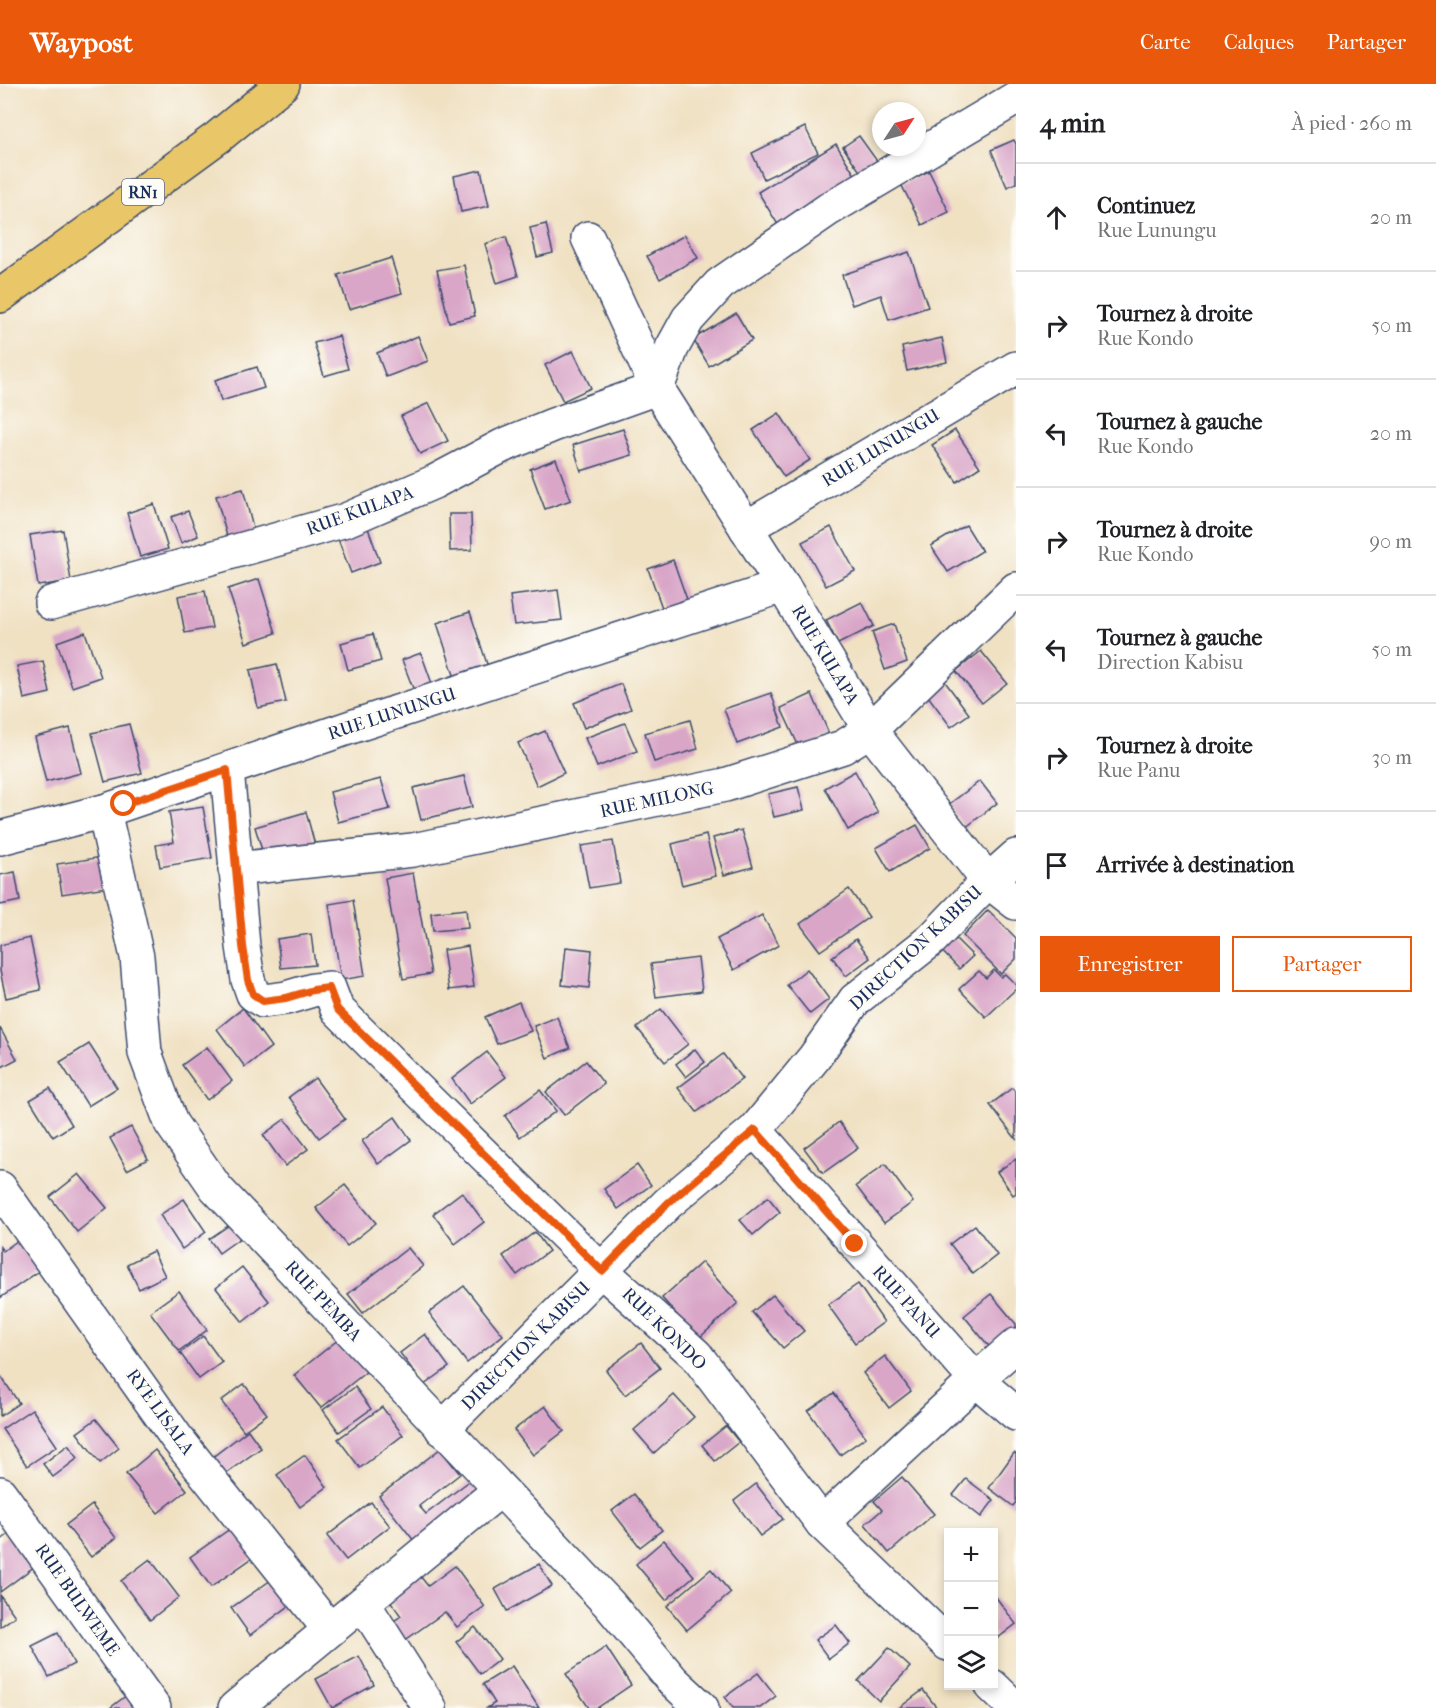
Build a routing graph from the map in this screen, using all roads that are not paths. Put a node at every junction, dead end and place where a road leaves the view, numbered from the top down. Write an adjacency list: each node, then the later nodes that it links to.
1 (283, 84): 4 (highway, RN1)
2 (1016, 98): 6 (street)
3 (588, 237): 6 (street, RUE KULAPA)
4 (0, 296)
5 (1016, 368): 7 (street, RUE LUNUNGU)
6 (657, 388): 7 (street, RUE KULAPA); 10 (street, RUE KULAPA)
7 (746, 528): 8 (street, RUE KULAPA)
8 (783, 586): 11 (street, RUE KULAPA); 12 (street, RUE LUNUNGU)
9 (1016, 589): 11 (street, RUE MILONG)
10 (51, 603)
11 (870, 730): 16 (street, RUE MILONG); 17 (street, RUE KULAPA)
12 (227, 770): 13 (street, RUE LUNUNGU); 16 (street, RUE KONDO)
13 (104, 811): 14 (street, RUE LUNUNGU); 25 (street, RUE PEMBA)
14 (0, 838)
15 (1016, 856): 17 (street, DIRECTION KABISU)
16 (235, 869): 21 (street, RUE KONDO)
17 (988, 881): 18 (street, RUE KULAPA); 19 (street, DIRECTION KABISU)
18 (1016, 903)
19 (755, 1130): 21 (street, DIRECTION KABISU); 23 (street, RUE PANU)
20 (0, 1188): 30 (street, RYE LISALA)
21 (602, 1271): 25 (street, DIRECTION KABISU); 28 (street, RUE KONDO)
22 (1016, 1345): 23 (street)
23 (976, 1380): 24 (street, RUE PANU); 28 (street)
24 (1016, 1413)
25 (442, 1429): 26 (street, RUE PEMBA)
26 (500, 1490): 29 (street); 36 (street, RUE PEMBA)
27 (0, 1493): 33 (street, RUE BULWEME)
28 (822, 1523): 31 (street, RUE KONDO)
29 (363, 1604): 30 (street); 35 (street)
30 (329, 1629): 34 (street)
31 (944, 1640)
32 (996, 1690): 37 (street)
33 (154, 1708)
34 (235, 1708)
35 (430, 1708)
36 (702, 1708)
37 (1015, 1708)

